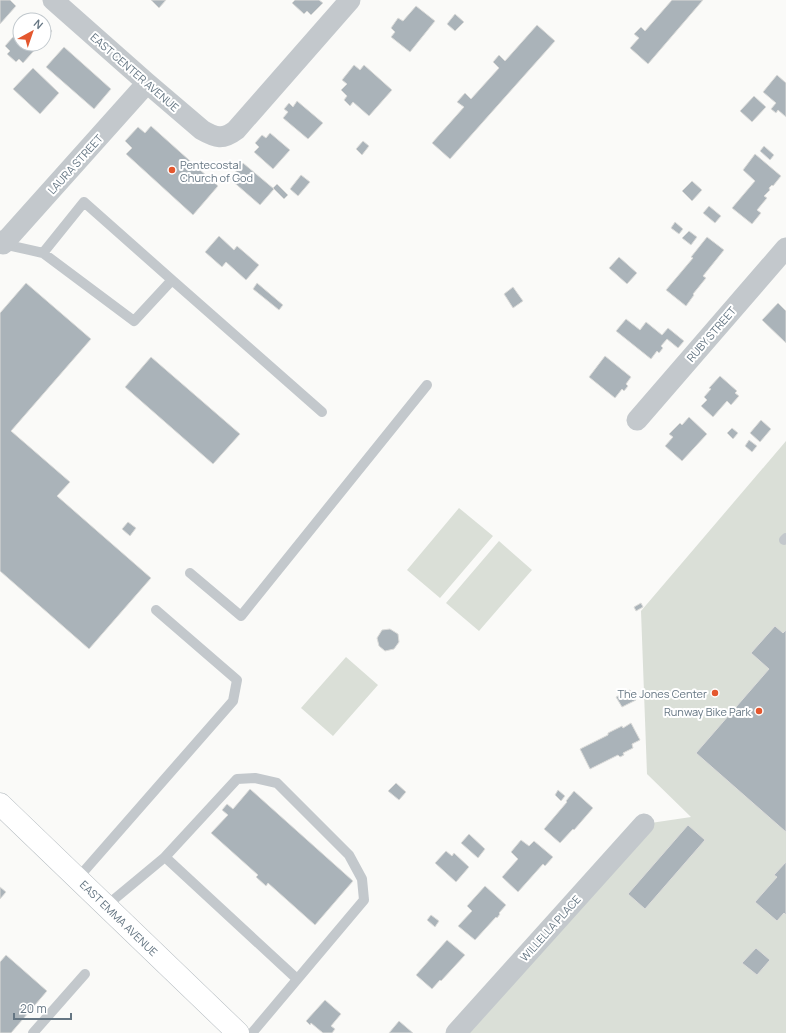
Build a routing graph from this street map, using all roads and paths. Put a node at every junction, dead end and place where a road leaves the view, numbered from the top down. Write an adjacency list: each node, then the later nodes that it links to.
1 (53, 0): 3 (street, EAST CENTER AVENUE)
2 (350, 0): 3 (street, EAST CENTER AVENUE)
3 (147, 83): 4 (street, LAURA STREET)
4 (2, 243): 6 (lane)
5 (786, 248): 10 (street, RUBY STREET)
6 (43, 253): 7 (lane); 7 (lane)
7 (172, 280): 9 (lane)
8 (427, 385): 11 (lane)
9 (322, 412)
10 (637, 420)
11 (190, 573)
12 (156, 610): 16 (lane)
13 (0, 804): 16 (street, EAST EMMA AVENUE)
14 (644, 824): 22 (street, WILLELLA PLACE)
15 (165, 857): 17 (lane); 19 (lane); 19 (lane)
16 (78, 878): 17 (street, EAST EMMA AVENUE)
17 (106, 906): 20 (street, EAST EMMA AVENUE)
18 (85, 974): 21 (lane)
19 (297, 979): 20 (lane)
20 (238, 1032)
21 (33, 1033)
22 (456, 1033)

